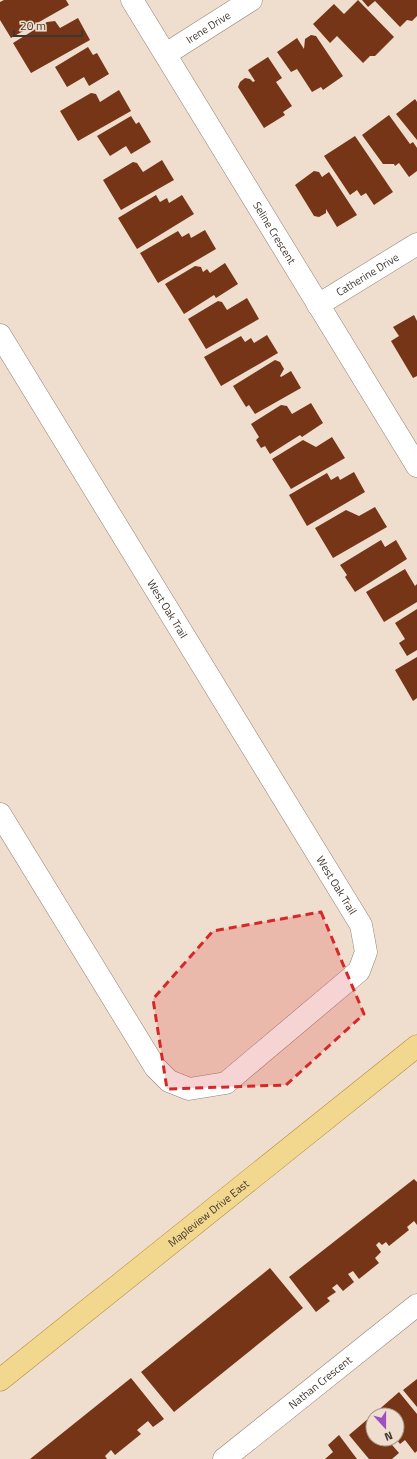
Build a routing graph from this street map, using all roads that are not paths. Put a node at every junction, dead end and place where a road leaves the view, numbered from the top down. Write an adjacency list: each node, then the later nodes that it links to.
1 (132, 0): 3 (street, Seline Crescent)
2 (251, 0): 3 (street, Irene Drive)
3 (166, 54): 5 (street, Seline Crescent)
4 (417, 244): 5 (street, Catherine Drive)
5 (318, 305): 7 (street, Seline Crescent)
6 (0, 335): 8 (street, West Oak Trail)
7 (417, 466)
8 (0, 814)
9 (417, 1046): 11 (main road, Mapleview Drive East)
10 (417, 1306): 12 (street, Nathan Crescent)
11 (0, 1380)
12 (224, 1459)

